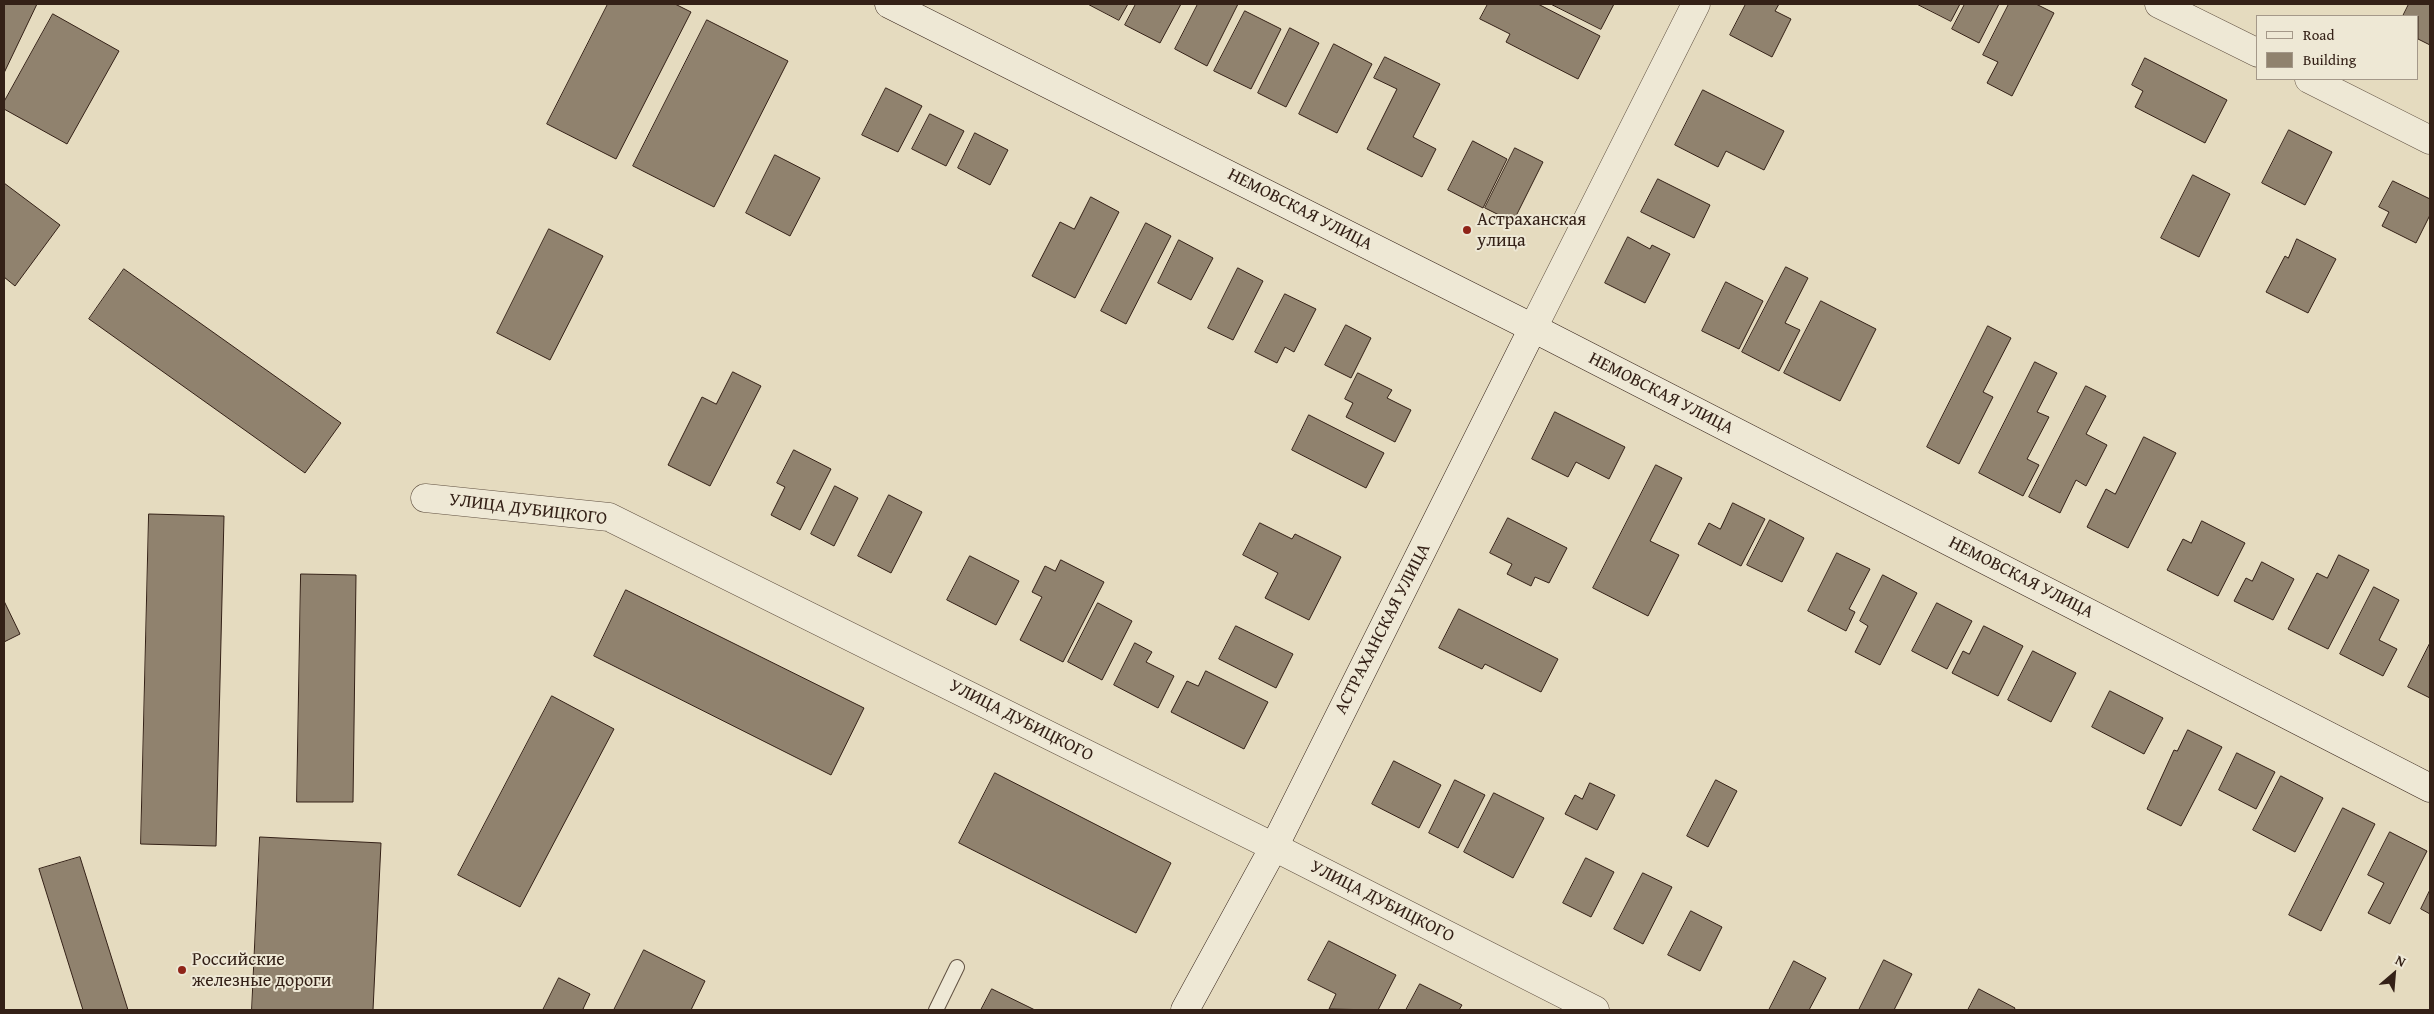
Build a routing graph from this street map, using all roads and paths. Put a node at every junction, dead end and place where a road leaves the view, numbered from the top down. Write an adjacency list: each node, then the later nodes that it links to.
1 (889, 4): 7 (street, НЕМОВСКАЯ УЛИЦА)
2 (1696, 4): 7 (street, АСТРАХАНСКАЯ УЛИЦА)
3 (2159, 4): 4 (street)
4 (2256, 52)
5 (2311, 80): 6 (street)
6 (2430, 140)
7 (1533, 328): 9 (street, НЕМОВСКАЯ УЛИЦА); 10 (street, АСТРАХАНСКАЯ УЛИЦА)
8 (425, 498): 10 (street, УЛИЦА ДУБИЦКОГО)
9 (2430, 788)
10 (1274, 847): 13 (street, АСТРАХАНСКАЯ УЛИЦА); 14 (street, УЛИЦА ДУБИЦКОГО)
11 (957, 967): 12 (lane)
12 (936, 1010)
13 (1186, 1010)
14 (1595, 1010)

